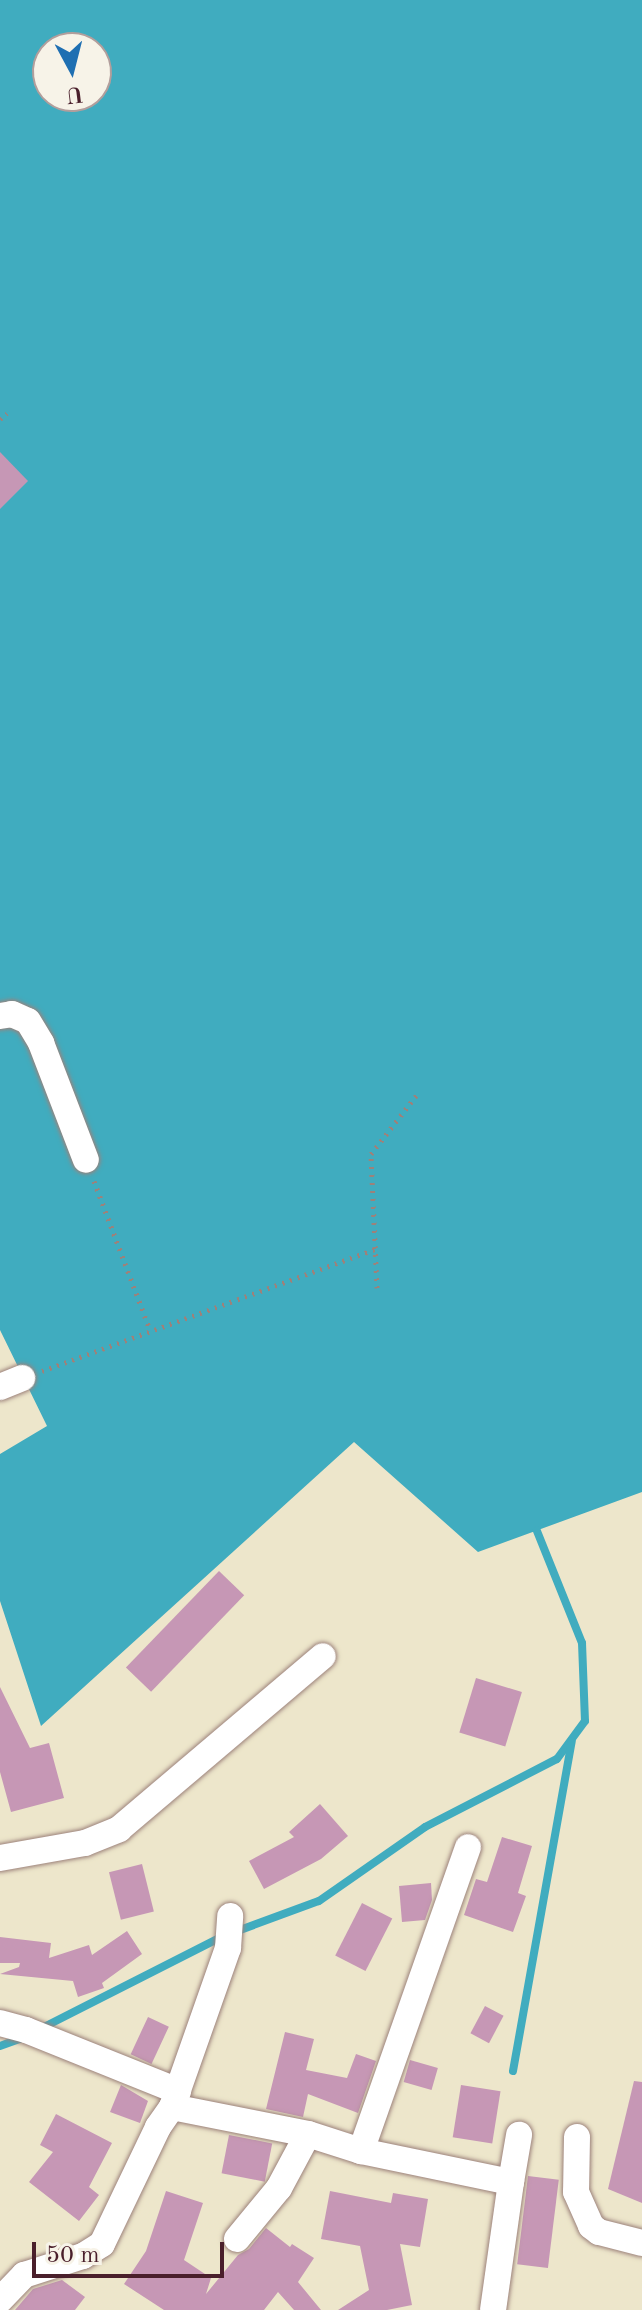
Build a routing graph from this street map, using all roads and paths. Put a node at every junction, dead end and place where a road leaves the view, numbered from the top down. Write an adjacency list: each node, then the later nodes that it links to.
1 (7, 413): 2 (path)
2 (0, 419)
3 (0, 1016): 5 (street)
4 (419, 1092): 6 (path)
5 (86, 1160): 8 (path)
6 (375, 1249): 7 (path); 8 (path)
7 (377, 1288)
8 (150, 1330): 9 (path)
9 (11, 1382)
10 (323, 1656): 12 (street)
11 (468, 1847): 19 (street)
12 (0, 1858)
13 (229, 1928): 15 (street)
14 (0, 2023): 15 (street)
15 (175, 2099): 16 (street); 23 (street)
16 (308, 2134): 19 (street); 21 (street)
17 (519, 2135): 20 (street)
18 (577, 2137): 22 (street)
19 (361, 2151): 20 (street)
20 (511, 2182): 24 (street)
21 (237, 2239)
22 (642, 2243)
23 (0, 2300)
24 (493, 2310)

